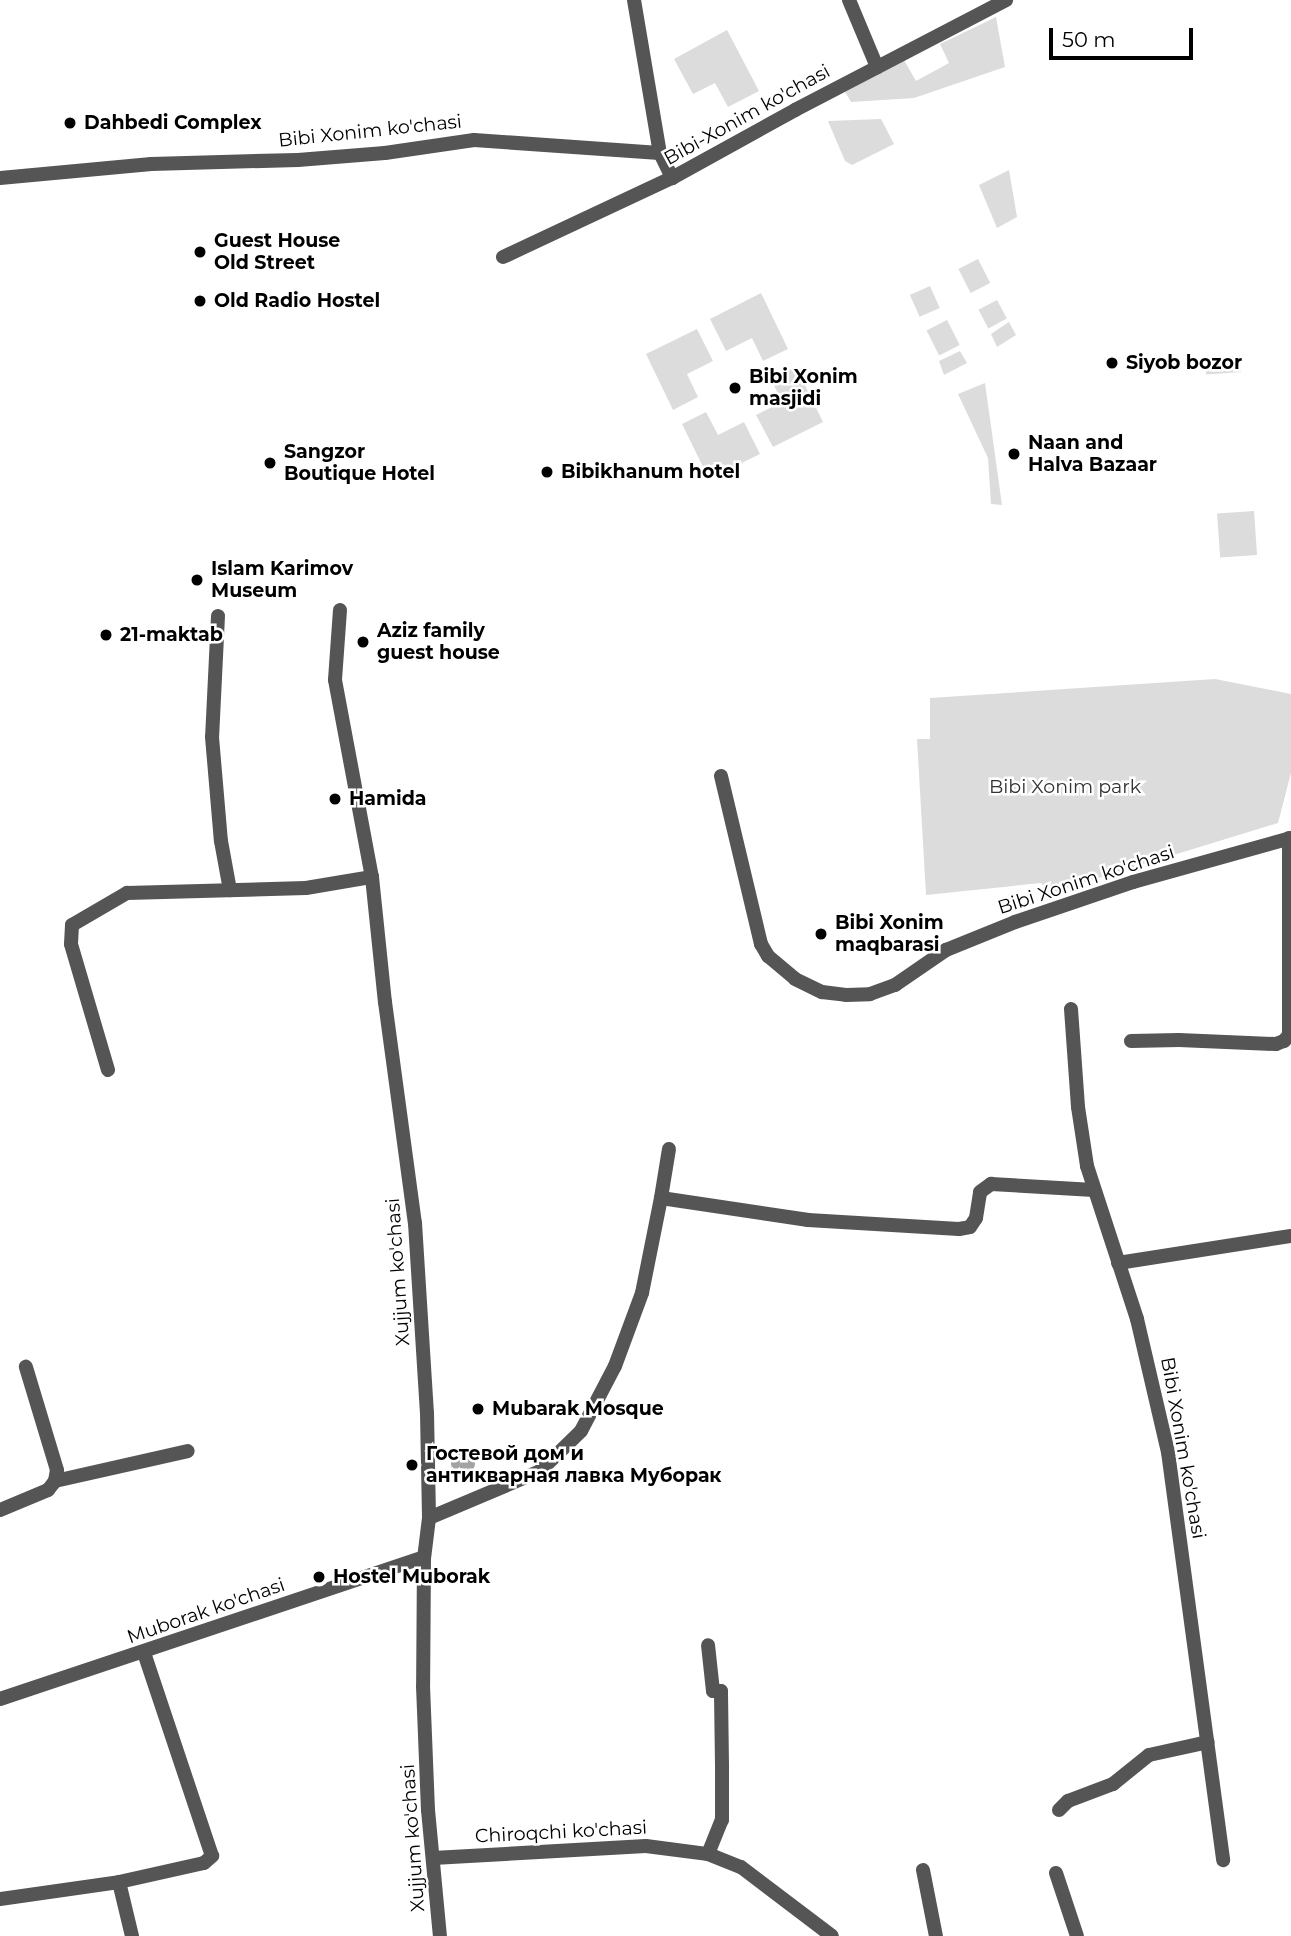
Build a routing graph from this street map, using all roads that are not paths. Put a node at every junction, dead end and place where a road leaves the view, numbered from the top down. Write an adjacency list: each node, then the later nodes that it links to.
1 (634, 0): 5 (street)
2 (849, 0): 4 (street)
3 (1006, 0): 4 (street, Bibi-Xonim ko'chasi)
4 (877, 67): 7 (street, Bibi-Xonim ko'chasi)
5 (660, 153): 6 (street, Bibi Xonim ko'chasi); 7 (street)
6 (0, 178)
7 (672, 178): 8 (street, Bibi-Xonim ko'chasi)
8 (503, 257)
9 (340, 610): 13 (street, Xujjum ko'chasi)
10 (218, 616): 14 (street)
11 (721, 776): 12 (street, Bibi Xonim ko'chasi)
12 (1290, 838): 16 (street)
13 (372, 877): 14 (street); 27 (street, Xujjum ko'chasi)
14 (230, 890): 17 (street)
15 (1071, 1009): 19 (street, Bibi Xonim ko'chasi)
16 (1131, 1041)
17 (108, 1070)
18 (669, 1149): 20 (street)
19 (1094, 1190): 20 (street); 22 (street, Bibi Xonim ko'chasi)
20 (661, 1198): 27 (street)
21 (1291, 1236): 22 (street)
22 (1118, 1263): 32 (street, Bibi Xonim ko'chasi)
23 (26, 1367): 25 (street)
24 (188, 1451): 25 (street)
25 (55, 1481): 26 (street)
26 (0, 1510)
27 (429, 1518): 28 (street, Xujjum ko'chasi)
28 (424, 1557): 30 (street, Muborak ko'chasi); 35 (street, Xujjum ko'chasi)
29 (708, 1645): 34 (street)
30 (144, 1653): 31 (street, Muborak ko'chasi); 39 (street)
31 (0, 1699)
32 (1208, 1742): 33 (street); 36 (street, Bibi Xonim ko'chasi)
33 (1059, 1810)
34 (708, 1854): 35 (street, Chiroqchi ko'chasi); 43 (street, Chiroqchi ko'chasi)
35 (433, 1858): 42 (street, Xujjum ko'chasi)
36 (1223, 1860)
37 (923, 1870): 44 (street)
38 (1056, 1873): 45 (street)
39 (119, 1882): 40 (street); 41 (street)
40 (0, 1899)
41 (132, 1936)
42 (440, 1936)
43 (832, 1936)
44 (936, 1936)
45 (1077, 1936)

